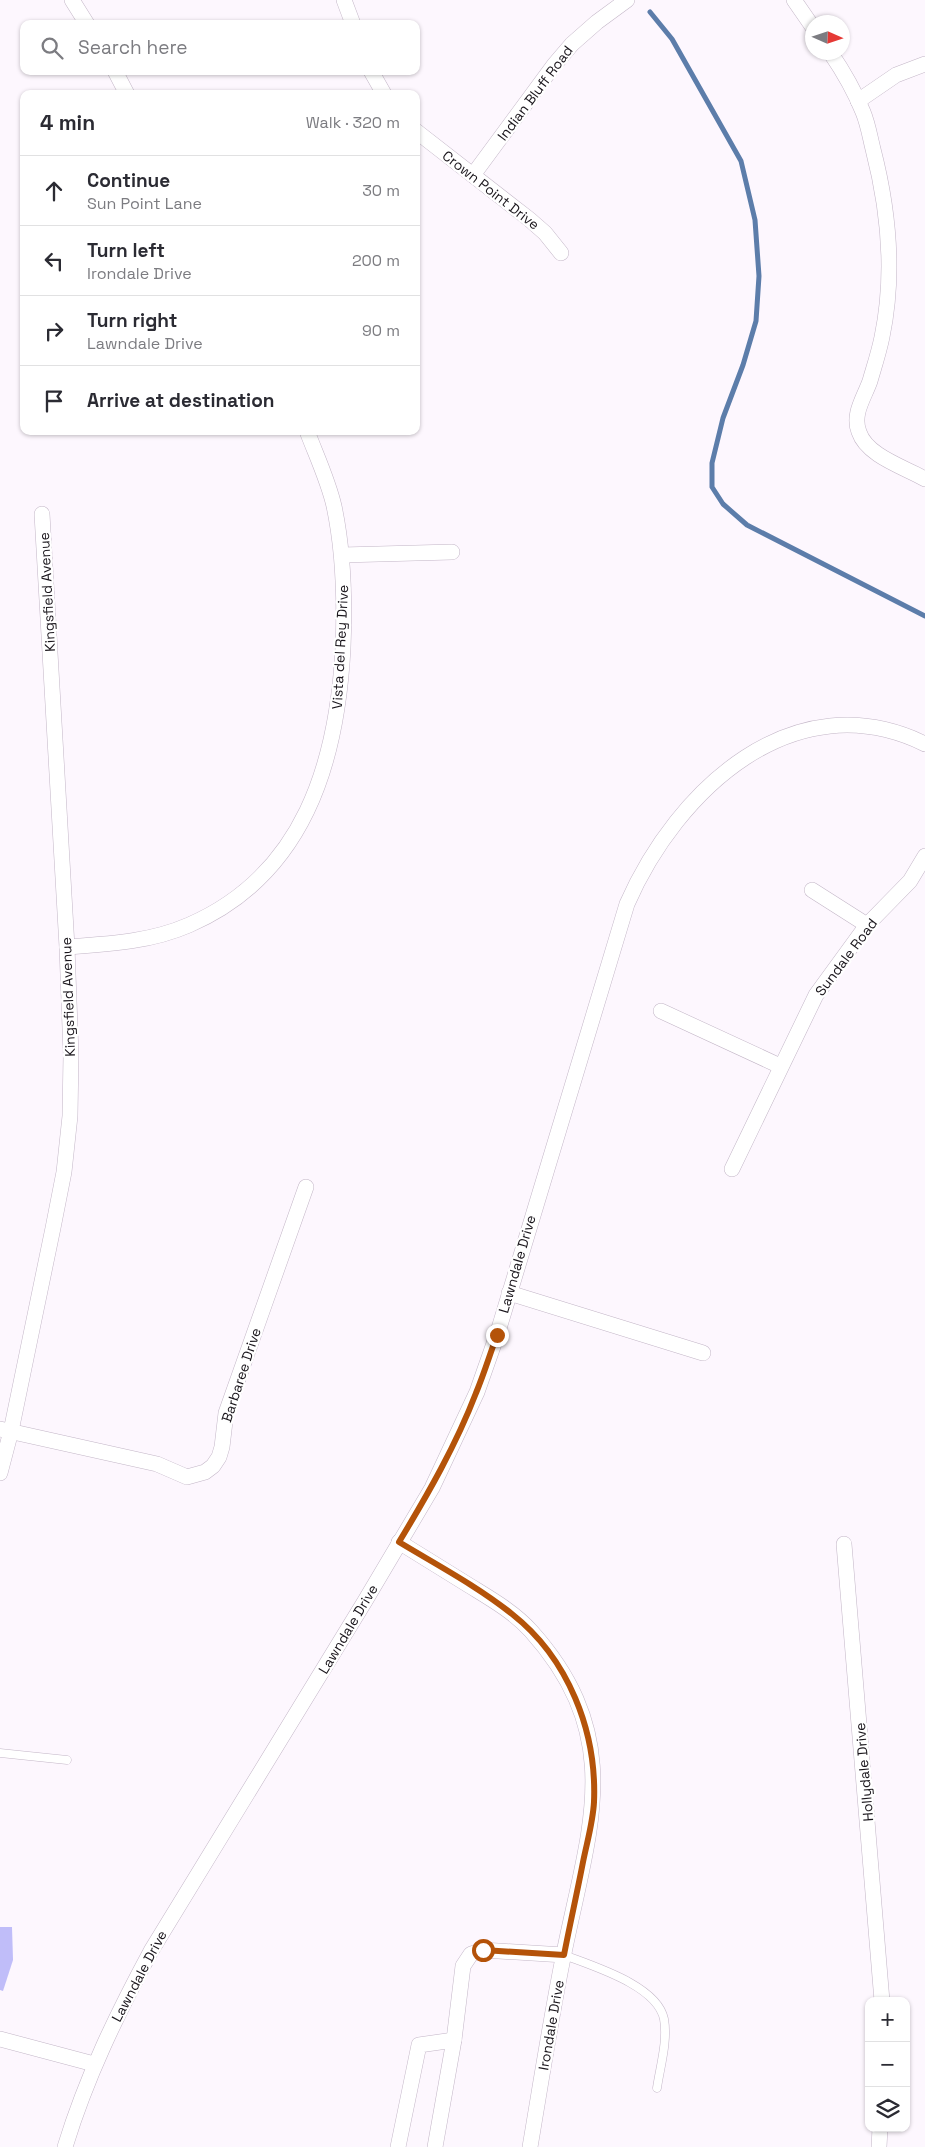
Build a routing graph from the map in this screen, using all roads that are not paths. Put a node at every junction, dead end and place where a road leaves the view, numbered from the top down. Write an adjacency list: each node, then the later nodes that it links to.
1 (72, 0): 6 (street)
2 (344, 0): 7 (street)
3 (627, 0): 16 (street, Indian Bluff Road)
4 (794, 0): 5 (street)
5 (805, 16)
6 (85, 20)
7 (352, 20)
8 (835, 60): 14 (street)
9 (925, 64): 14 (street)
10 (116, 75): 12 (street)
11 (373, 75): 13 (street)
12 (125, 90)
13 (382, 90)
14 (858, 101): 19 (street)
15 (420, 135): 16 (street, Crown Point Drive)
16 (473, 174): 17 (street, Crown Point Drive)
17 (561, 253)
18 (308, 435): 22 (street, Vista del Rey Drive)
19 (925, 479)
20 (42, 514): 27 (street, Kingsfield Avenue)
21 (452, 552): 22 (street)
22 (342, 555): 27 (street, Vista del Rey Drive)
23 (925, 744): 32 (street, Lawndale Drive)
24 (925, 856): 26 (street, Sundale Road)
25 (812, 890): 26 (street)
26 (867, 925): 29 (street, Sundale Road)
27 (67, 947): 34 (street, Kingsfield Avenue)
28 (661, 1011): 29 (street)
29 (780, 1066): 30 (street, Sundale Road)
30 (732, 1169)
31 (306, 1187): 34 (street, Barbaree Drive)
32 (509, 1293): 33 (street); 36 (street, Lawndale Drive)
33 (703, 1353)
34 (6, 1430): 35 (street, Kingsfield Avenue)
35 (0, 1473)
36 (399, 1542): 40 (street, Irondale Drive); 44 (street, Lawndale Drive)
37 (844, 1544): 41 (street, Hollydale Drive)
38 (0, 1752): 39 (lane)
39 (67, 1760)
40 (564, 1955): 43 (street); 45 (lane); 50 (street, Irondale Drive)
41 (882, 1997)
42 (0, 2039): 44 (street)
43 (454, 2040): 48 (street); 49 (street)
44 (94, 2064): 47 (street, Lawndale Drive)
45 (657, 2088)
46 (880, 2132): 51 (street)
47 (65, 2147)
48 (398, 2147)
49 (435, 2147)
50 (530, 2147)
51 (879, 2147)

